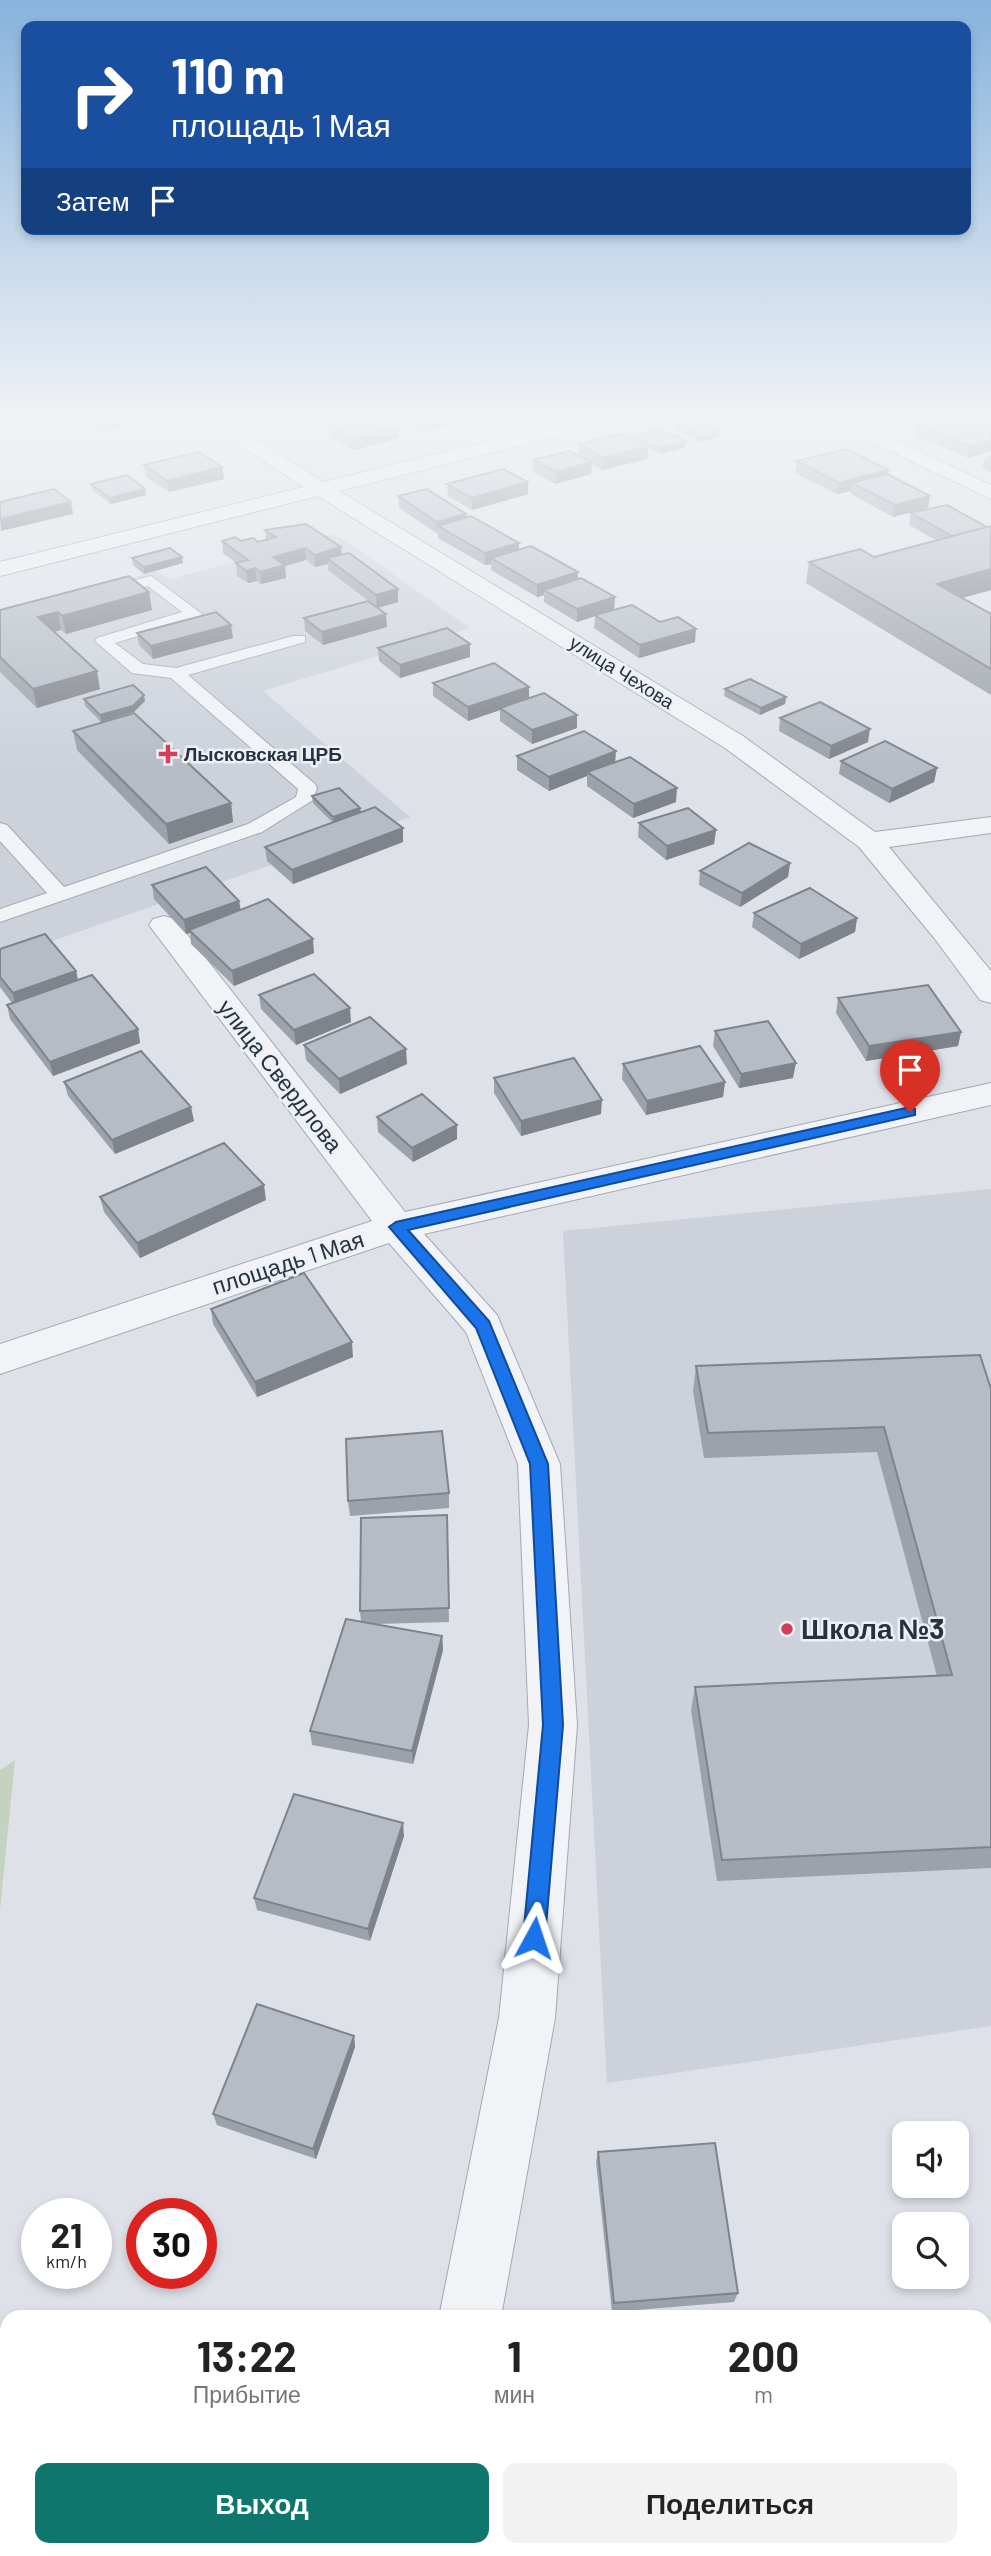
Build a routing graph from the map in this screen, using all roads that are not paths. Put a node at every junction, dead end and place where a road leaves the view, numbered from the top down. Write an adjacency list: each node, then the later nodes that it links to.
1 (144, 533): 3 (street)
2 (394, 533): 9 (street, улица Чехова)
3 (0, 569)
4 (88, 597): 6 (lane)
5 (299, 639): 6 (lane)
6 (176, 673): 10 (lane)
7 (991, 825): 9 (street)
8 (0, 829): 10 (lane)
9 (869, 841): 13 (street, улица Чехова)
10 (61, 896): 11 (lane)
11 (0, 916)
12 (164, 925): 15 (street, улица Свердлова)
13 (991, 993)
14 (991, 1094): 15 (street, площадь 1 Мая)
15 (396, 1227): 16 (street, площадь 1 Мая); 17 (street, улица Свердлова)
16 (0, 1359)
17 (471, 2310)

